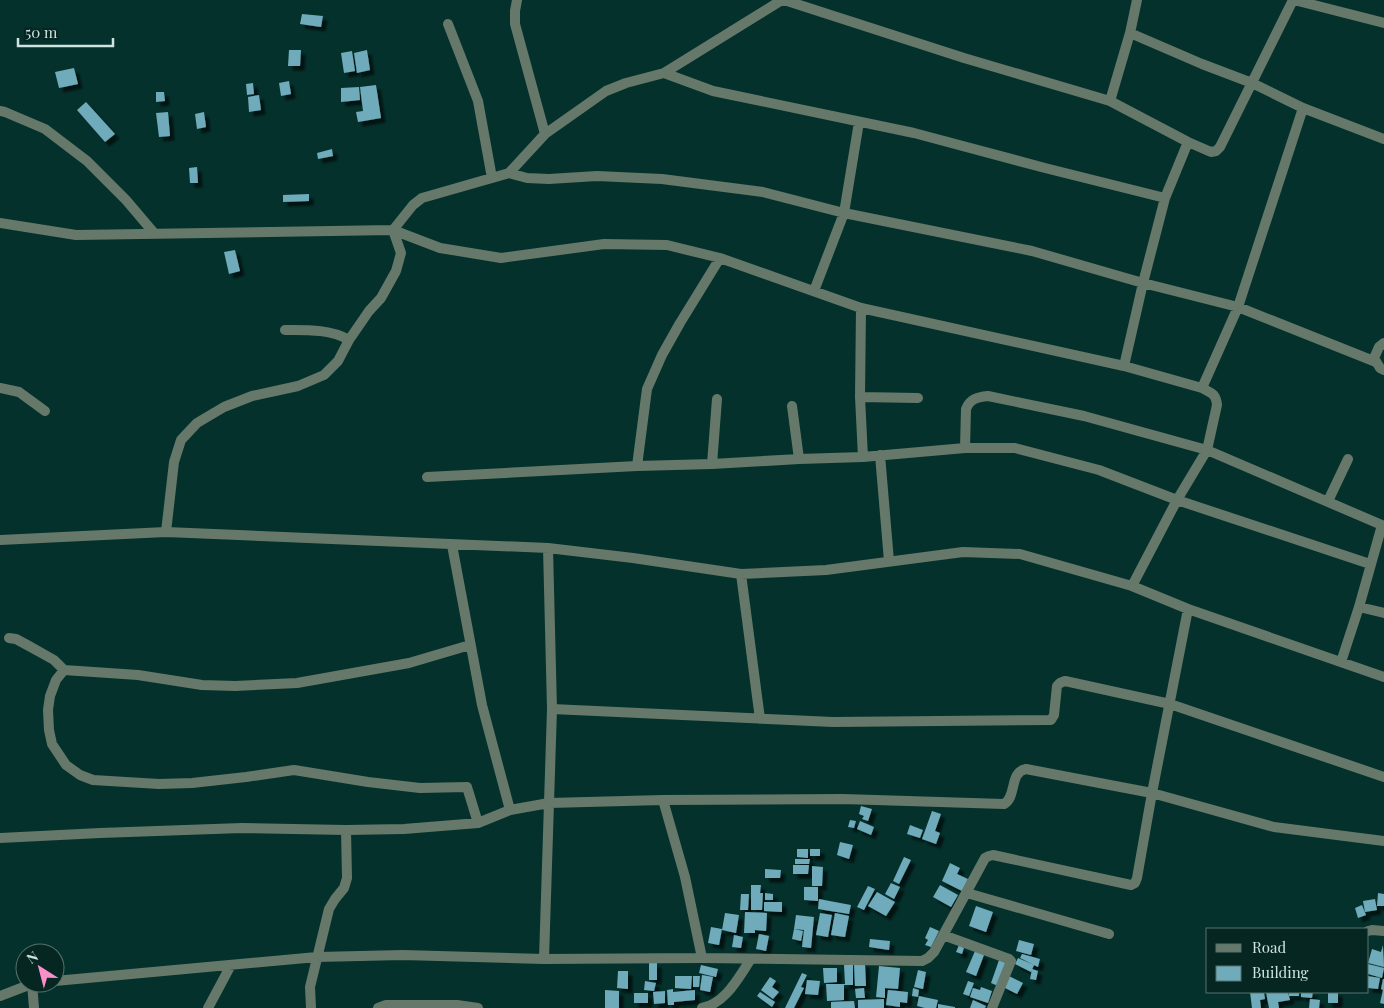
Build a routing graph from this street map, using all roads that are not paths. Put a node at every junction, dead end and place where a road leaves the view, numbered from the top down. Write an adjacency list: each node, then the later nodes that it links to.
1 (517, 0): 14 (street)
2 (783, 0): 8 (street); 10 (street)
3 (1137, 0): 7 (street)
4 (1294, 0): 5 (street); 9 (street)
5 (1384, 23)
6 (448, 24): 18 (street)
7 (1130, 32): 9 (street); 10 (street)
8 (664, 73): 13 (street); 14 (street)
9 (1252, 83): 11 (street); 16 (street)
10 (1110, 101): 16 (street)
11 (1303, 108): 15 (street); 27 (street)
12 (0, 111): 23 (street)
13 (859, 122): 19 (street); 20 (street)
14 (545, 134): 17 (street)
15 (1384, 139)
16 (1188, 142): 19 (street)
17 (509, 174): 18 (street); 20 (street)
18 (492, 178): 22 (street)
19 (1164, 198): 25 (street)
20 (844, 213): 25 (street); 26 (street)
21 (0, 223): 23 (street)
22 (393, 230): 23 (street); 24 (street); 30 (street)
23 (154, 234)
24 (720, 258): 26 (street); 49 (street)
25 (1143, 283): 27 (street); 33 (street)
26 (814, 291): 28 (street)
27 (1238, 307): 32 (street); 36 (street)
28 (861, 308): 33 (street); 37 (street)
29 (285, 330): 30 (street)
30 (349, 340): 54 (street)
31 (1384, 342): 32 (street)
32 (1376, 362): 34 (street)
33 (1124, 366): 36 (street)
34 (1384, 370)
35 (0, 388): 41 (street)
36 (1202, 388): 43 (street)
37 (860, 397): 38 (street); 45 (street)
38 (918, 398)
39 (717, 399): 48 (street)
40 (792, 406): 46 (street)
41 (45, 411)
42 (965, 448): 43 (street); 44 (street); 51 (street)
43 (1207, 450): 51 (street); 52 (street)
44 (880, 455): 45 (street); 58 (street)
45 (863, 457): 46 (street)
46 (799, 459): 48 (street)
47 (1348, 459): 52 (street)
48 (712, 464): 49 (street)
49 (637, 466): 50 (street)
50 (427, 477)
51 (1177, 500): 59 (street); 61 (street)
52 (1328, 502): 53 (street)
53 (1383, 525): 59 (street)
54 (166, 532): 55 (street); 56 (street)
55 (0, 540)
56 (452, 545): 57 (street); 66 (street)
57 (548, 548): 60 (street); 71 (street)
58 (889, 561): 60 (street); 61 (street)
59 (1370, 564): 62 (street)
60 (741, 574): 72 (street)
61 (1132, 586): 63 (street)
62 (1359, 607): 64 (street); 67 (street)
63 (1188, 609): 67 (street); 70 (street)
64 (1384, 613)
65 (9, 638): 68 (street)
66 (470, 645): 68 (street); 77 (street)
67 (1341, 662): 69 (street)
68 (64, 670): 78 (street)
69 (1384, 677)
70 (1170, 704): 72 (street); 73 (street); 74 (street)
71 (552, 709): 72 (street); 76 (street)
72 (760, 718)
73 (1384, 777)
74 (1152, 793): 75 (street); 81 (street); 82 (street)
75 (663, 800): 76 (street); 88 (street)
76 (549, 803): 77 (street); 89 (street)
77 (510, 810): 78 (street)
78 (478, 823): 79 (street)
79 (346, 830): 80 (street); 87 (street)
80 (0, 838)
81 (1384, 841)
82 (967, 893): 85 (street); 86 (street)
83 (1369, 931): 84 (street)
84 (1384, 932)
85 (1109, 934)
86 (943, 935): 90 (street); 102 (street)
87 (317, 956): 89 (street); 91 (street); 99 (street)
88 (702, 958): 89 (street); 90 (street)
89 (544, 959)
90 (751, 959): 96 (street)
91 (231, 965): 92 (street); 98 (street)
92 (65, 980)
93 (15, 990): 95 (street)
94 (33, 993): 97 (street)
95 (0, 996)
96 (707, 1007)
97 (34, 1008)
98 (208, 1008)
99 (311, 1008)
100 (378, 1008): 101 (street)
101 (478, 1008)
102 (992, 1008)

